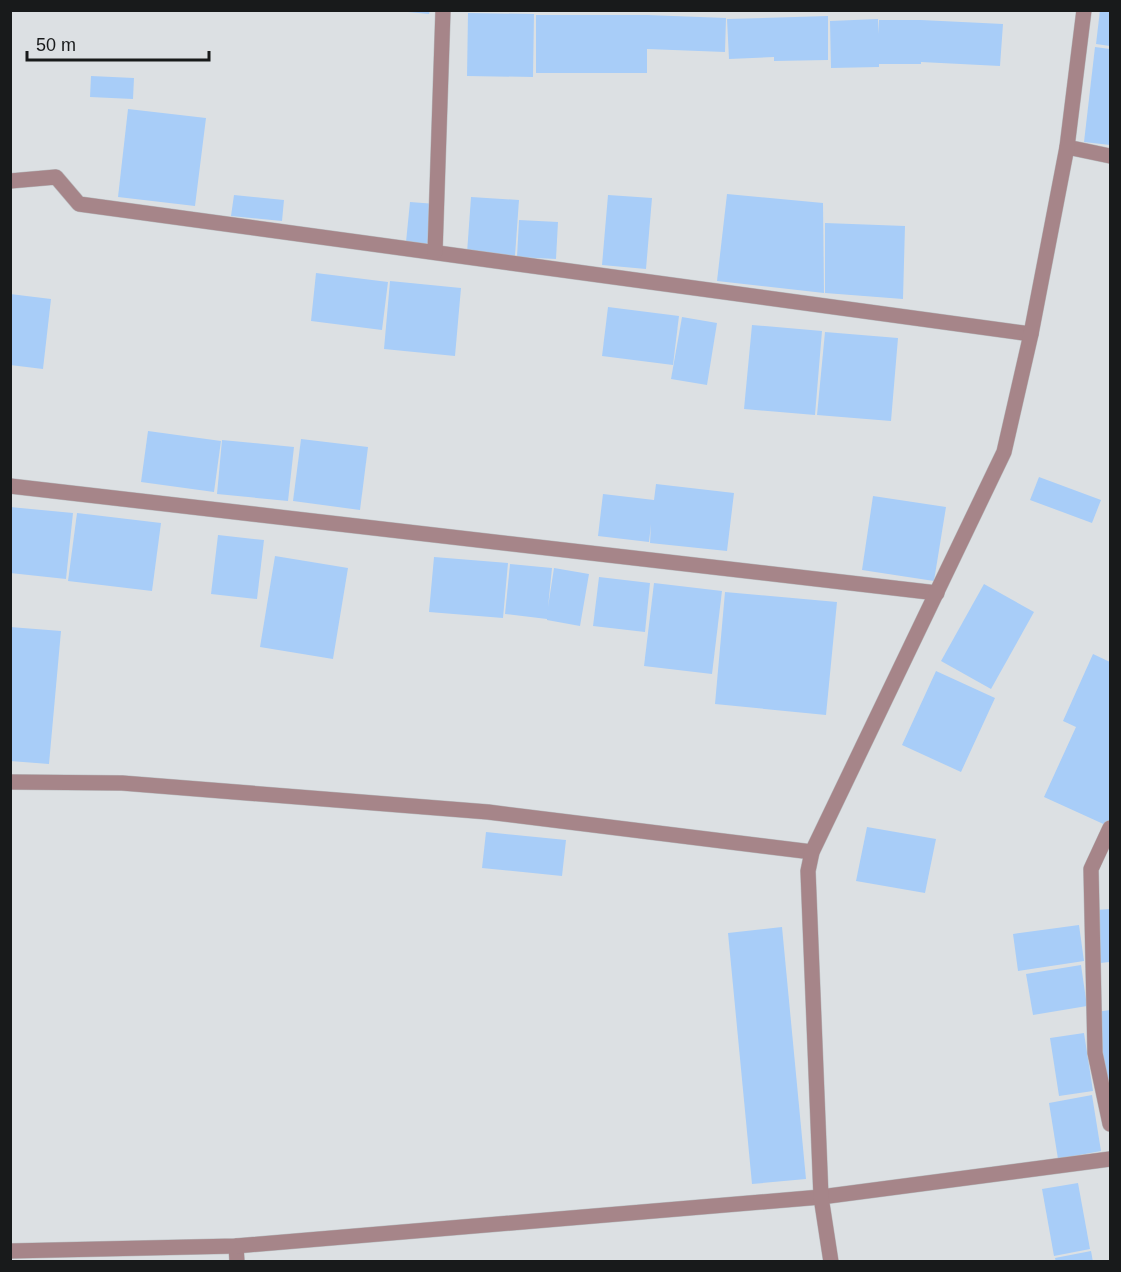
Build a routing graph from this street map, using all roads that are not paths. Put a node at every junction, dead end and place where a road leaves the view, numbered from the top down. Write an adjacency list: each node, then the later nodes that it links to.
1 (443, 10): 6 (street)
2 (1084, 10): 3 (street)
3 (1067, 147): 4 (street); 7 (street)
4 (1110, 156)
5 (10, 181): 6 (street)
6 (435, 252): 7 (street)
7 (1031, 334): 9 (street)
8 (10, 486): 9 (street)
9 (938, 593): 12 (street)
10 (10, 782): 12 (street)
11 (1110, 828): 13 (street)
12 (812, 852): 15 (street)
13 (1110, 1124)
14 (1110, 1159): 15 (street)
15 (821, 1197): 16 (street); 19 (street)
16 (236, 1246): 17 (street); 18 (street)
17 (10, 1251)
18 (237, 1262)
19 (831, 1262)

